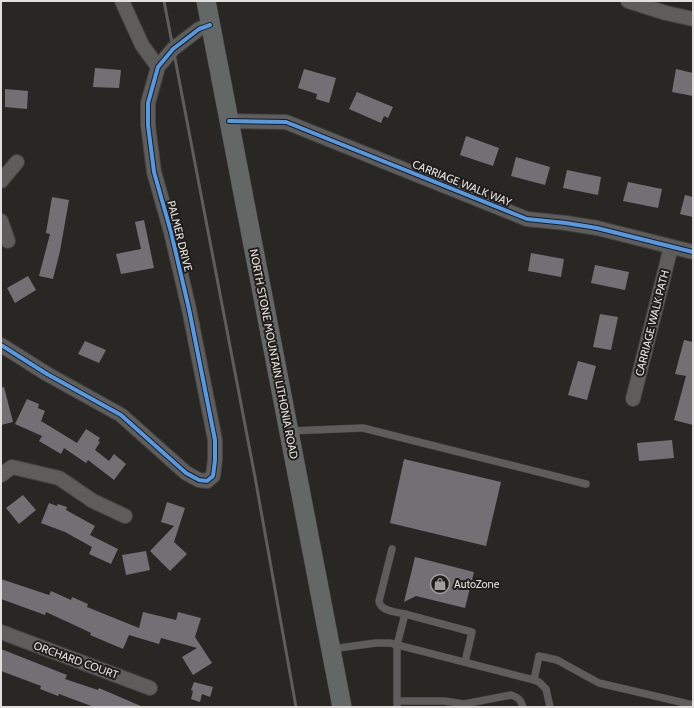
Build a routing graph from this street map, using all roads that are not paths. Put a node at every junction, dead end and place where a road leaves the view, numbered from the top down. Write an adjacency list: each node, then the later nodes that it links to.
1 (122, 1): 6 (street)
2 (206, 1): 5 (main road, NORTH STONE MOUNTAIN LITHONIA ROAD)
3 (628, 1): 4 (street)
4 (693, 19)
5 (210, 25): 6 (street, PALMER DRIVE); 7 (main road, NORTH STONE MOUNTAIN LITHONIA ROAD)
6 (158, 67): 14 (street, PALMER DRIVE)
7 (229, 121): 12 (street, CARRIAGE WALK WAY); 16 (main road, NORTH STONE MOUNTAIN LITHONIA ROAD)
8 (17, 162): 9 (street)
9 (1, 181)
10 (1, 220): 11 (street)
11 (8, 241)
12 (671, 247): 13 (street, CARRIAGE WALK WAY); 15 (street, CARRIAGE WALK PATH)
13 (693, 252)
14 (1, 345)
15 (633, 399)
16 (289, 431): 18 (lane); 24 (main road, NORTH STONE MOUNTAIN LITHONIA ROAD)
17 (1, 475): 19 (street)
18 (586, 484)
19 (125, 516)
20 (392, 549): 21 (lane)
21 (405, 614): 23 (lane); 25 (lane)
22 (1, 632): 27 (street, ORCHARD COURT)
23 (397, 645): 24 (lane); 25 (lane); 28 (lane)
24 (331, 649): 30 (main road, NORTH STONE MOUNTAIN LITHONIA ROAD)
25 (465, 662): 26 (lane)
26 (534, 680): 29 (lane); 32 (lane)
27 (150, 688)
28 (397, 704): 31 (lane)
29 (693, 705)
30 (342, 707)
31 (523, 707)
32 (550, 707)

